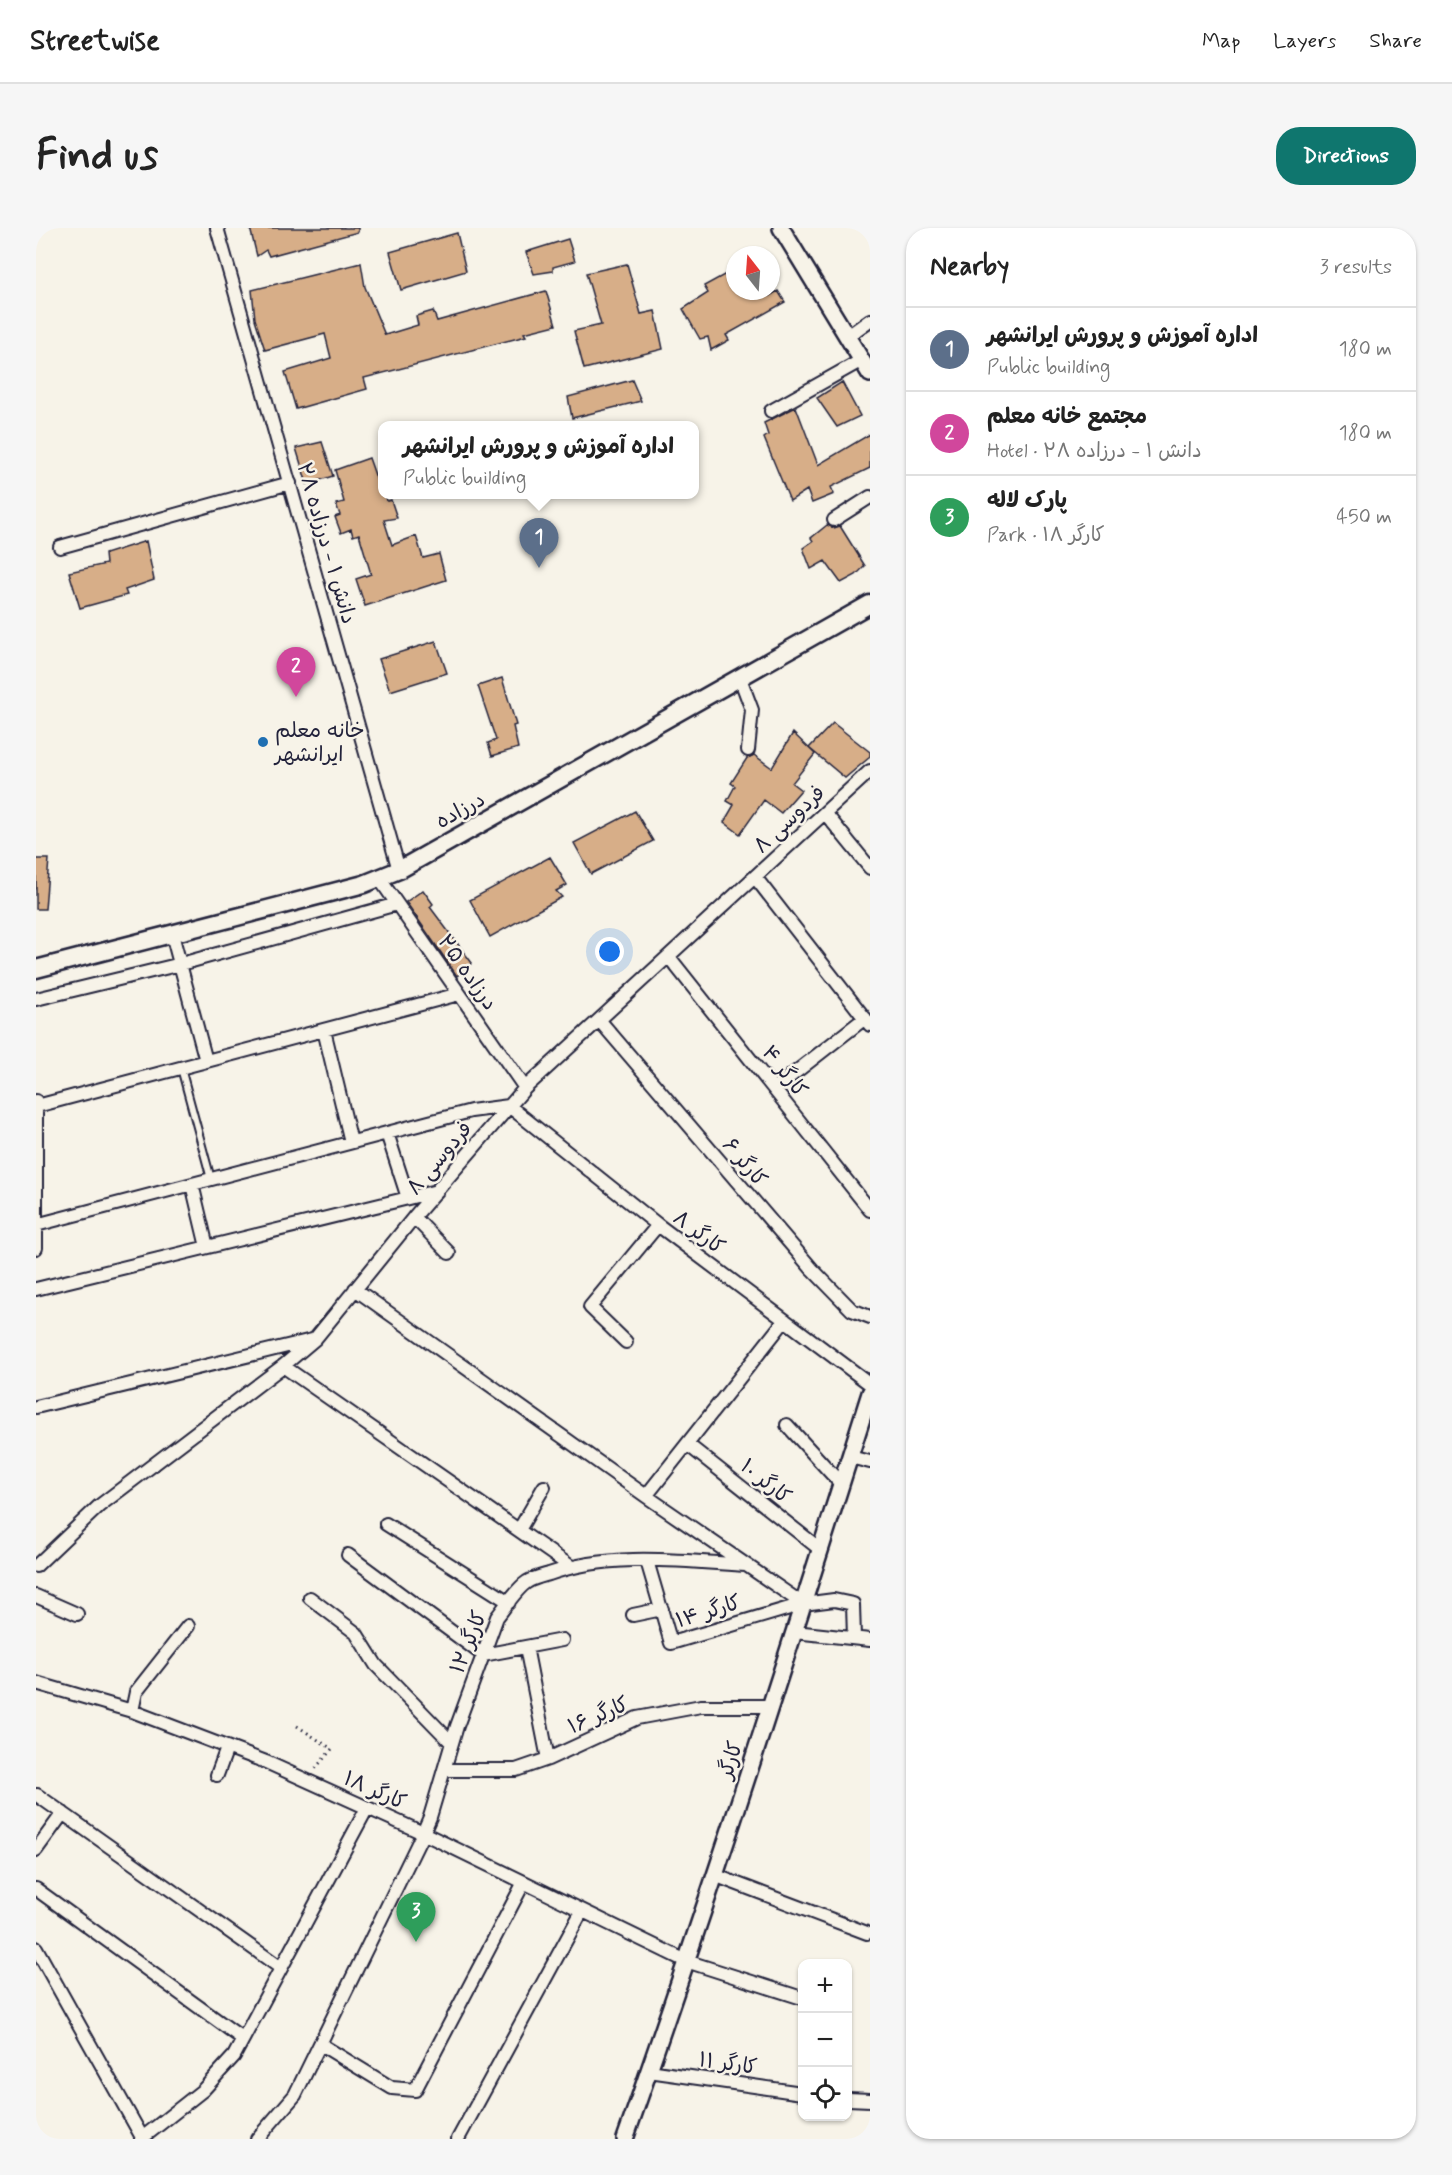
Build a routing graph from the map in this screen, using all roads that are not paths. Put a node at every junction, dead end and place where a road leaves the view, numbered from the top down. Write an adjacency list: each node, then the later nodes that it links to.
1 (217, 228): 8 (street, دانش ۱ - درزاده ۲۸)
2 (781, 228): 4 (street)
3 (870, 320): 4 (street)
4 (848, 336): 5 (street)
5 (862, 360): 6 (street); 7 (street)
6 (870, 374)
7 (771, 411)
8 (290, 483): 11 (street); 18 (street, دانش ۱ - درزاده ۲۸)
9 (870, 497): 10 (street)
10 (834, 520)
11 (60, 547)
12 (870, 604): 13 (main road, درزاده)
13 (740, 678): 14 (street); 18 (main road, درزاده)
14 (748, 750)
15 (870, 771): 16 (street, فردوسی ۸)
16 (825, 813): 17 (street); 19 (street, فردوسی ۸)
17 (870, 868)
18 (399, 870): 20 (main road, درزاده)
19 (755, 877): 23 (street, فردوسی ۸); 29 (street)
20 (379, 878): 21 (street, درزاده ۲۵); 22 (main road, درزاده)
21 (397, 904): 24 (street); 26 (street, درزاده ۲۵)
22 (172, 934): 24 (street); 25 (main road, درزاده)
23 (669, 957): 28 (street, فردوسی ۸); 34 (street, کارگر ۴)
24 (181, 964): 27 (street); 31 (street)
25 (36, 969)
26 (459, 994): 30 (street); 33 (street, درزاده ۲۵)
27 (36, 999)
28 (600, 1021): 33 (street, فردوسی ۸); 54 (street, کارگر ۶)
29 (868, 1021): 34 (street)
30 (324, 1030): 31 (street); 39 (street)
31 (206, 1061): 32 (street)
32 (181, 1068): 36 (street); 40 (lane)
33 (525, 1088): 37 (street, فردوسی ۸)
34 (774, 1089): 45 (street, کارگر ۴)
35 (36, 1101): 36 (street)
36 (37, 1106): 41 (street)
37 (509, 1106): 38 (street); 43 (street, فردوسی ۸); 48 (street, کارگر ۸)
38 (387, 1133): 39 (street); 44 (street)
39 (351, 1142): 40 (street)
40 (211, 1179): 42 (street)
41 (36, 1184): 47 (street)
42 (192, 1184): 47 (street); 49 (street)
43 (437, 1191): 44 (street); 46 (street, فردوسی ۸)
44 (408, 1198): 49 (street)
45 (870, 1210)
46 (414, 1217): 51 (street); 53 (street, فردوسی ۸)
47 (36, 1225): 50 (street)
48 (658, 1225): 55 (street, کارگر ۸); 57 (street)
49 (207, 1247): 52 (street)
50 (36, 1248)
51 (449, 1253)
52 (36, 1289)
53 (355, 1289): 56 (street, فردوسی ۸); 68 (street)
54 (870, 1317)
55 (785, 1320): 59 (street, کارگر ۸); 63 (street)
56 (315, 1339): 58 (street, فردوسی ۸); 61 (street)
57 (626, 1342)
58 (283, 1366): 70 (street); 75 (street, فردوسی ۸)
59 (870, 1384)
60 (870, 1393): 64 (street, کارگر)
61 (36, 1407)
62 (787, 1425): 66 (street)
63 (687, 1443): 68 (street); 71 (street, کارگر ۱۰)
64 (850, 1457): 65 (street); 66 (street, کارگر)
65 (870, 1462)
66 (841, 1484): 71 (street, کارگر)
67 (544, 1487): 70 (street)
68 (646, 1496): 74 (street)
69 (387, 1524): 79 (street)
70 (519, 1530): 76 (street)
71 (821, 1550): 80 (street, کارگر)
72 (348, 1555): 90 (street)
73 (648, 1561): 74 (street, کارگر ۱۲); 76 (street, کارگر ۱۲); 81 (street, کارگر ۱۴)
74 (746, 1565): 80 (street)
75 (36, 1566)
76 (570, 1566): 79 (street, کارگر ۱۲)
77 (36, 1596): 82 (street)
78 (310, 1598): 94 (street)
79 (509, 1602): 90 (street, کارگر ۱۲)
80 (803, 1604): 81 (street, کارگر ۱۴); 85 (street, کارگر); 86 (street)
81 (662, 1609): 83 (street)
82 (77, 1614)
83 (633, 1615)
84 (188, 1626): 93 (street)
85 (794, 1632): 86 (street); 92 (street, کارگر)
86 (854, 1638): 88 (street)
87 (562, 1640): 89 (street)
88 (870, 1640)
89 (526, 1647): 90 (street); 96 (street)
90 (483, 1655): 94 (street, کارگر ۱۲)
91 (36, 1683): 93 (street, کارگر ۱۸)
92 (770, 1706): 96 (street, کارگر ۱۶); 104 (street, کارگر)
93 (132, 1711): 95 (street, کارگر ۱۸)
94 (452, 1743): 97 (street, کارگر ۱۲)
95 (227, 1748): 98 (street); 100 (street, کارگر ۱۸)
96 (548, 1759): 97 (street, کارگر ۱۶)
97 (444, 1770): 102 (street, کارگر ۱۲)
98 (216, 1775)
99 (37, 1795): 101 (street)
100 (367, 1808): 102 (street, کارگر ۱۸); 111 (street)
101 (63, 1813): 103 (street); 111 (street)
102 (423, 1833): 105 (street, کارگر ۱۸); 114 (street, کارگر ۱۲)
103 (36, 1850)
104 (714, 1875): 108 (street); 110 (street, کارگر)
105 (524, 1882): 107 (street, کارگر ۱۸); 114 (street)
106 (36, 1889): 113 (street)
107 (582, 1911): 110 (street, کارگر ۱۸); 121 (street)
108 (867, 1933)
109 (36, 1948): 119 (street)
110 (686, 1961): 112 (street, کارگر ۱۸); 115 (street, کارگر)
111 (281, 1968): 113 (street)
112 (798, 1997)
113 (243, 2039): 119 (street)
114 (320, 2044): 120 (street, کارگر ۱۲)
115 (649, 2072): 116 (street, کارگر ۱۱); 122 (street, کارگر)
116 (798, 2092)
117 (852, 2099): 118 (street)
118 (870, 2100)
119 (142, 2139)
120 (257, 2139)
121 (458, 2139)
122 (625, 2139)

